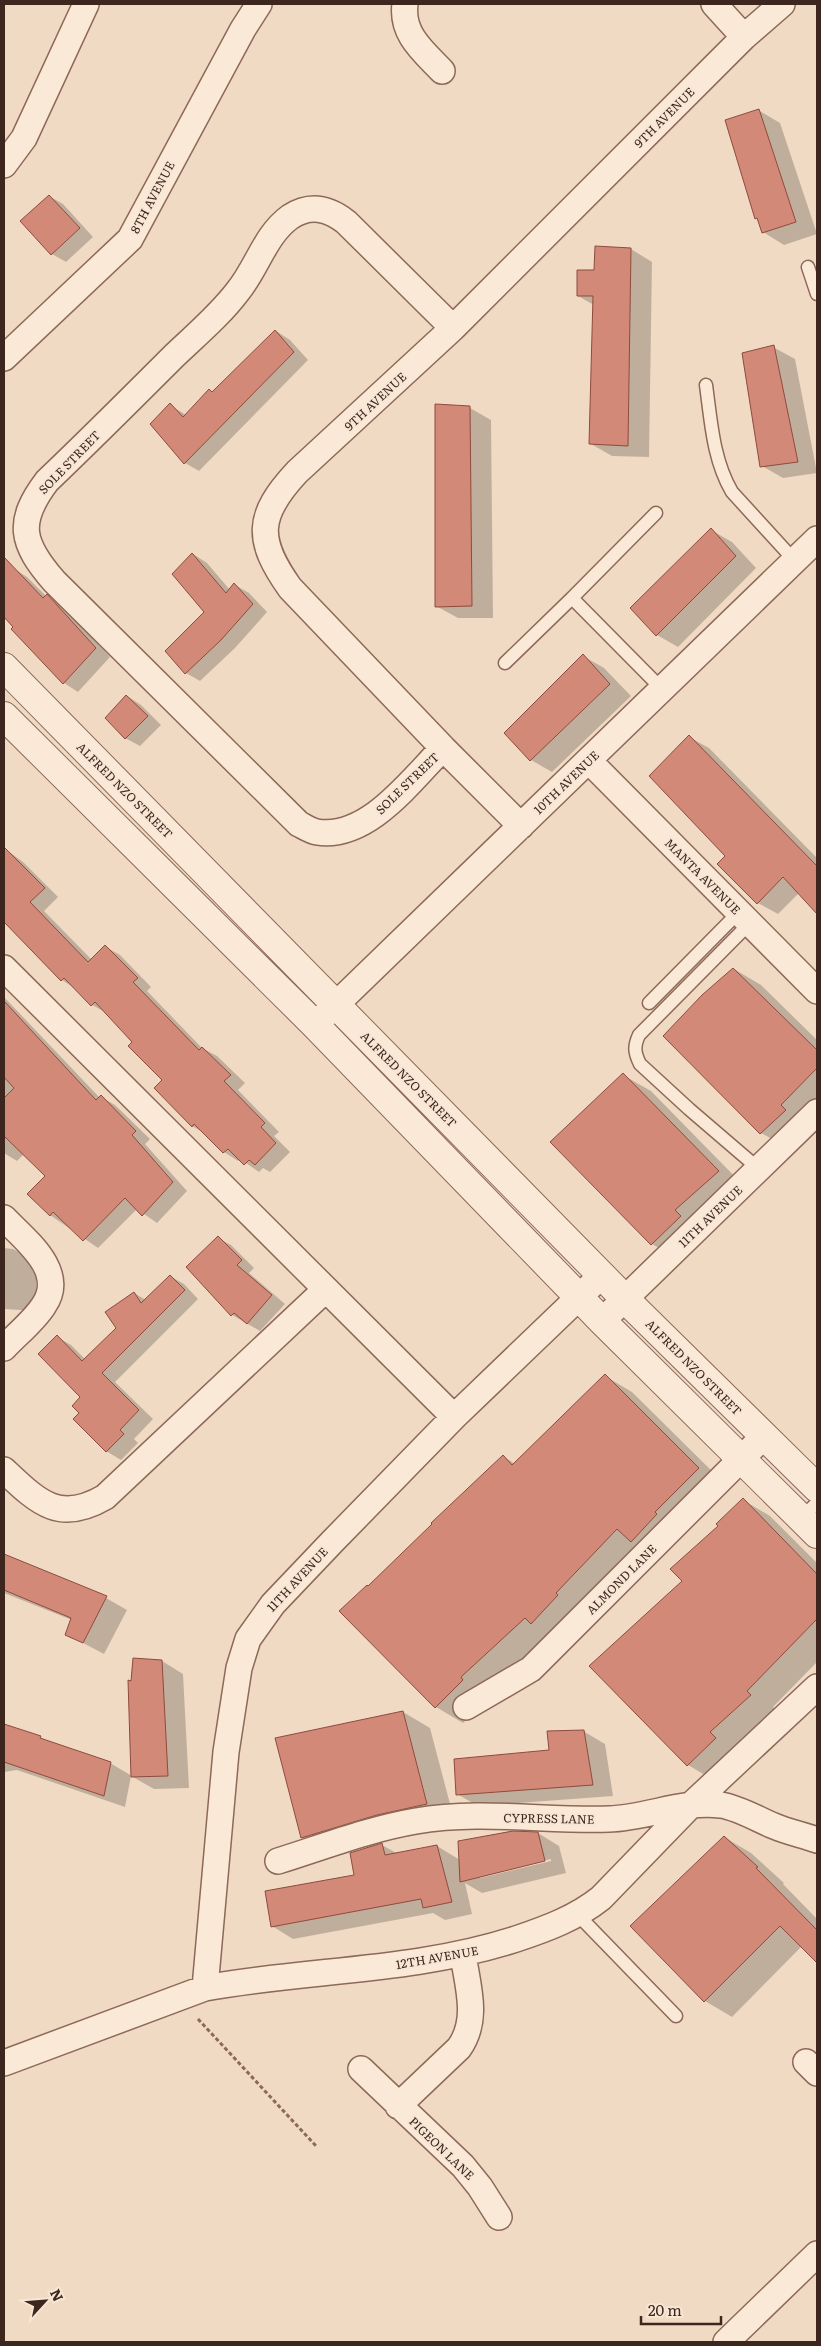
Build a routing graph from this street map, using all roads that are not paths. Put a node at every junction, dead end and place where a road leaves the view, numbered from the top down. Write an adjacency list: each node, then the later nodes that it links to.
1 (86, 4): 8 (street)
2 (259, 4): 12 (street, 8TH AVENUE)
3 (405, 4): 7 (street)
4 (714, 4): 6 (street)
5 (782, 4): 6 (street, 9TH AVENUE)
6 (744, 37): 11 (street, 9TH AVENUE)
7 (442, 71)
8 (4, 165)
9 (808, 267): 10 (lane)
10 (817, 294)
11 (453, 328): 22 (street, 9TH AVENUE); 22 (street, SOLE STREET)
12 (4, 358)
13 (706, 385): 16 (lane)
14 (656, 513): 17 (lane)
15 (817, 539): 16 (street, 10TH AVENUE)
16 (796, 560): 20 (street, 10TH AVENUE)
17 (572, 598): 18 (lane); 20 (lane)
18 (505, 663)
19 (4, 667): 29 (street, ALFRED NZO STREET)
20 (662, 690): 23 (street, 10TH AVENUE)
21 (4, 716): 30 (street)
22 (443, 748): 24 (street, 9TH AVENUE)
23 (589, 761): 24 (street, 10TH AVENUE); 25 (street, MANTA AVENUE)
24 (521, 826): 29 (street, 10TH AVENUE)
25 (744, 918): 27 (street, MANTA AVENUE); 28 (lane); 32 (lane)
26 (4, 968): 35 (street)
27 (817, 991)
28 (649, 1003)
29 (336, 1005): 30 (street, 10TH AVENUE); 34 (street, ALFRED NZO STREET)
30 (315, 1025): 36 (street)
31 (817, 1112): 32 (street, 11TH AVENUE)
32 (759, 1169): 37 (street, 11TH AVENUE)
33 (4, 1218): 39 (street)
34 (602, 1276): 36 (street, 11TH AVENUE); 37 (street, ALFRED NZO STREET)
35 (325, 1290): 40 (street); 43 (street)
36 (580, 1298): 38 (street); 40 (street, 11TH AVENUE)
37 (625, 1299): 38 (street, 11TH AVENUE); 41 (street, ALFRED NZO STREET)
38 (602, 1321): 42 (street)
39 (4, 1348)
40 (454, 1417): 53 (street, 11TH AVENUE)
41 (764, 1436): 42 (street, ALMOND LANE); 44 (street, ALFRED NZO STREET)
42 (741, 1460): 45 (street); 47 (street, ALMOND LANE)
43 (4, 1470)
44 (817, 1488)
45 (812, 1519)
46 (817, 1687): 48 (street, 12TH AVENUE)
47 (466, 1707)
48 (692, 1804): 49 (street, CYPRESS LANE); 50 (street, CYPRESS LANE); 51 (street, 12TH AVENUE)
49 (817, 1840)
50 (278, 1861)
51 (577, 1914): 52 (street, 12TH AVENUE); 54 (lane)
52 (463, 1955): 53 (street, 12TH AVENUE); 57 (street, PIGEON LANE)
53 (206, 1988): 55 (street, 12TH AVENUE)
54 (676, 2016)
55 (4, 2063)
56 (361, 2069): 57 (street, PIGEON LANE)
57 (398, 2106): 58 (street, PIGEON LANE)
58 (499, 2218)
59 (817, 2254): 60 (street)
60 (726, 2342)

